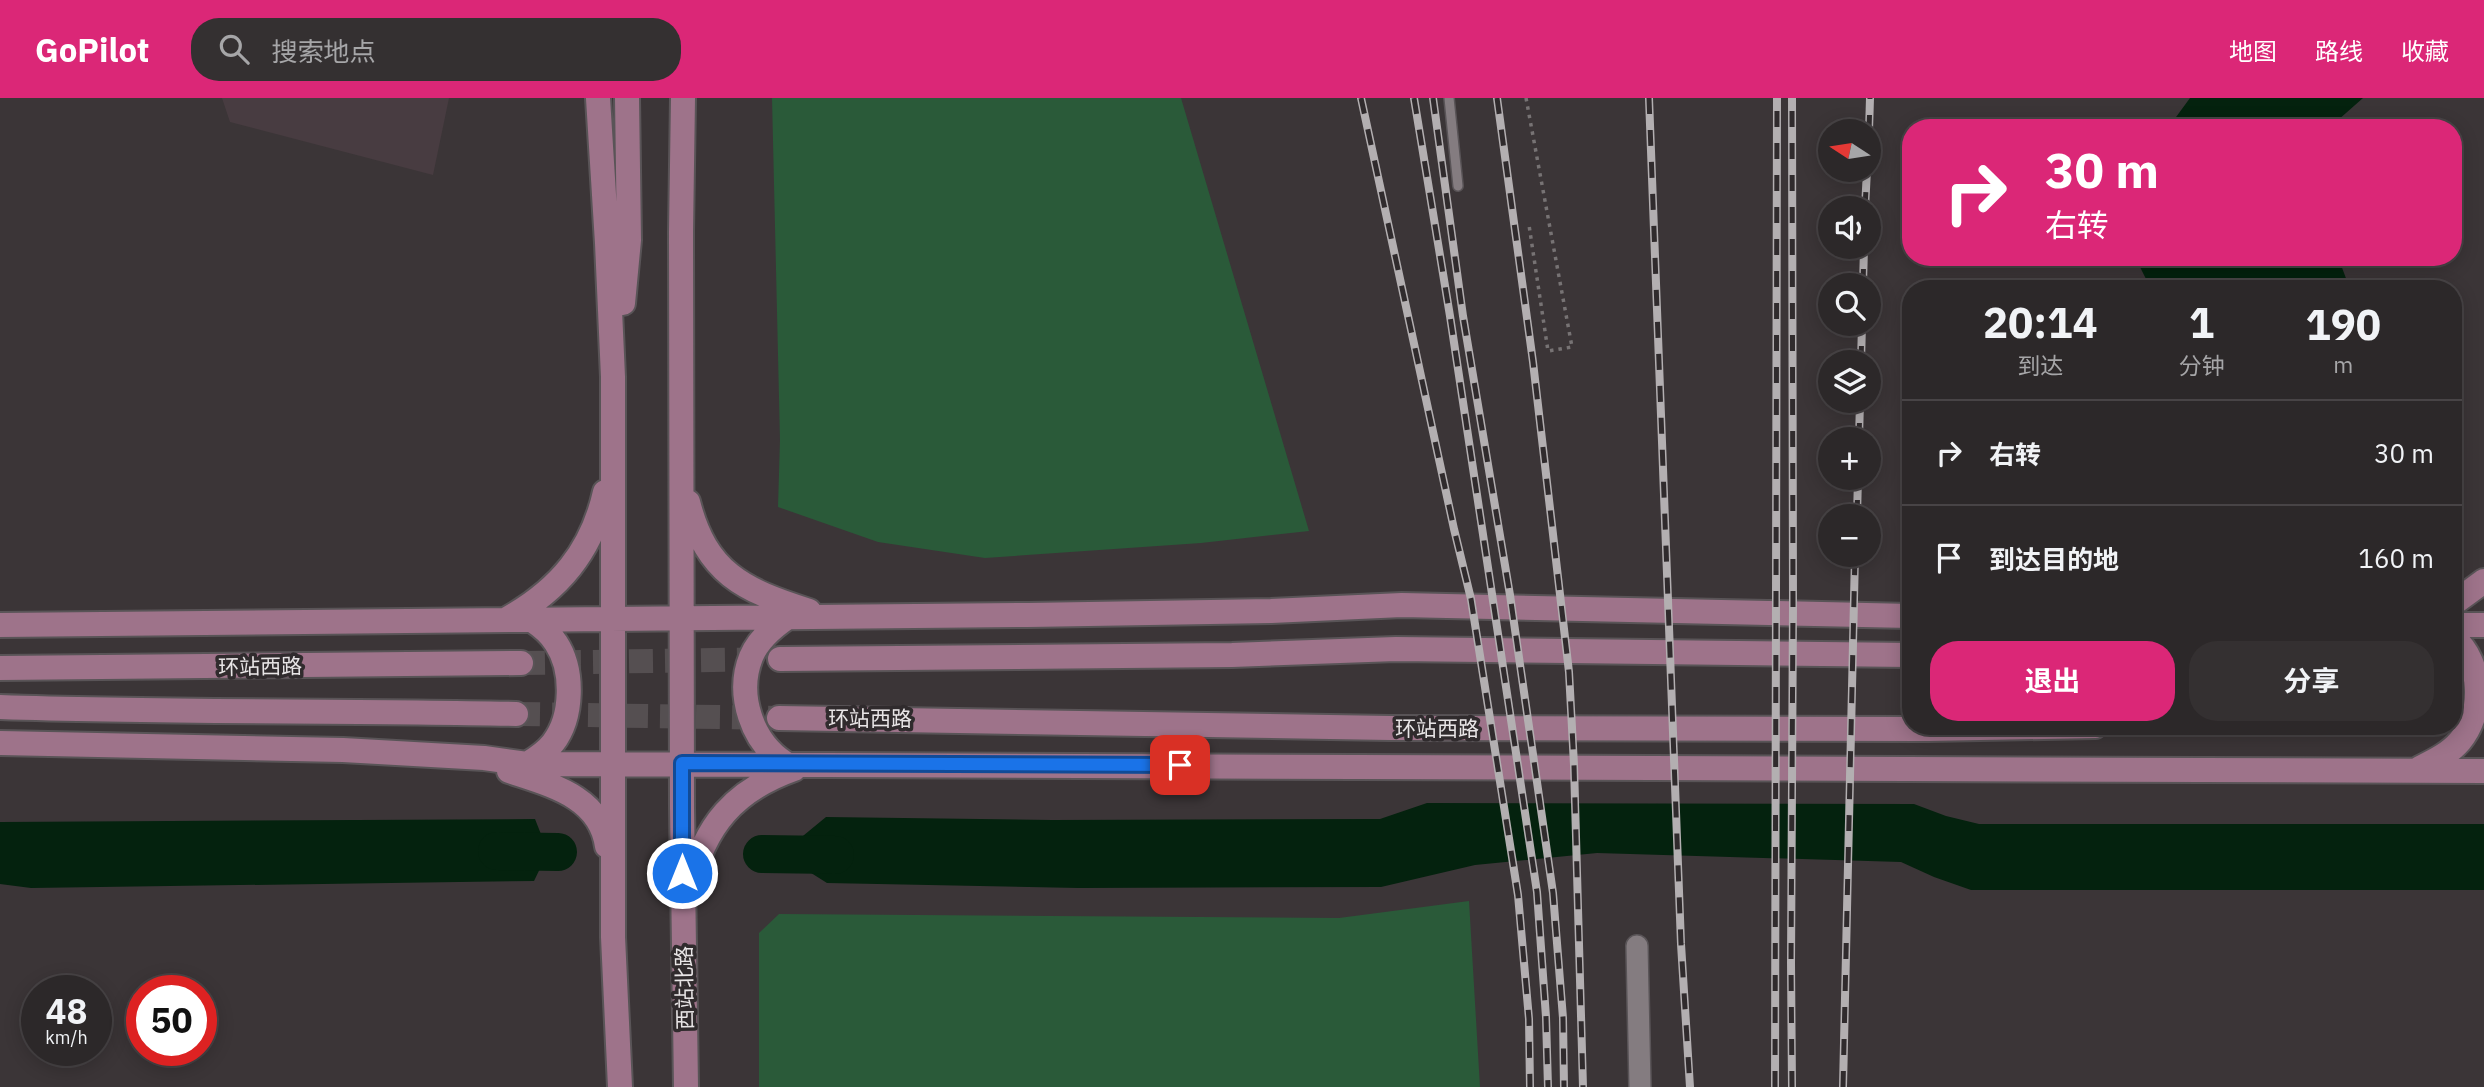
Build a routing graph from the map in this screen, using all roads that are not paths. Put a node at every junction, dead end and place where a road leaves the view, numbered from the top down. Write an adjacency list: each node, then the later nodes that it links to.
1 (597, 98): 6 (main road)
2 (627, 98): 6 (main road)
3 (683, 98): 8 (main road)
4 (1450, 98): 5 (lane)
5 (1458, 186)
6 (612, 377): 7 (main road)
7 (613, 457): 15 (main road); 16 (main road)
8 (681, 473): 13 (main road); 14 (main road, 西站北路)
9 (2484, 581): 10 (main road)
10 (2462, 597)
11 (1902, 616): 13 (main road)
12 (788, 617): 13 (main road); 14 (main road); 33 (main road)
13 (830, 617)
14 (682, 618): 15 (main road); 32 (main road, 西站北路)
15 (614, 619): 17 (main road); 36 (main road)
16 (505, 620): 17 (main road); 18 (main road)
17 (533, 620): 35 (main road)
18 (0, 625)
19 (2462, 625): 20 (main road)
20 (2484, 625)
21 (2462, 647): 37 (main road)
22 (1902, 655): 23 (main road)
23 (780, 659)
24 (521, 663): 25 (main road, 环站西路)
25 (0, 668)
26 (0, 707): 27 (main road, 环站西路)
27 (516, 714)
28 (779, 718): 29 (main road, 环站西路)
29 (1902, 729)
30 (0, 743): 31 (main road)
31 (484, 758): 35 (main road); 39 (main road)
32 (682, 763): 33 (main road); 36 (main road); 40 (main road, 西站北路)
33 (785, 763): 34 (main road)
34 (812, 763): 37 (main road); 40 (main road)
35 (527, 764): 36 (main road)
36 (614, 764): 39 (main road)
37 (2416, 770): 38 (main road)
38 (2484, 771)
39 (613, 897): 42 (main road)
40 (682, 921): 43 (main road, 西站北路)
41 (1637, 946): 44 (street)
42 (620, 1087)
43 (686, 1087)
44 (1640, 1087)

